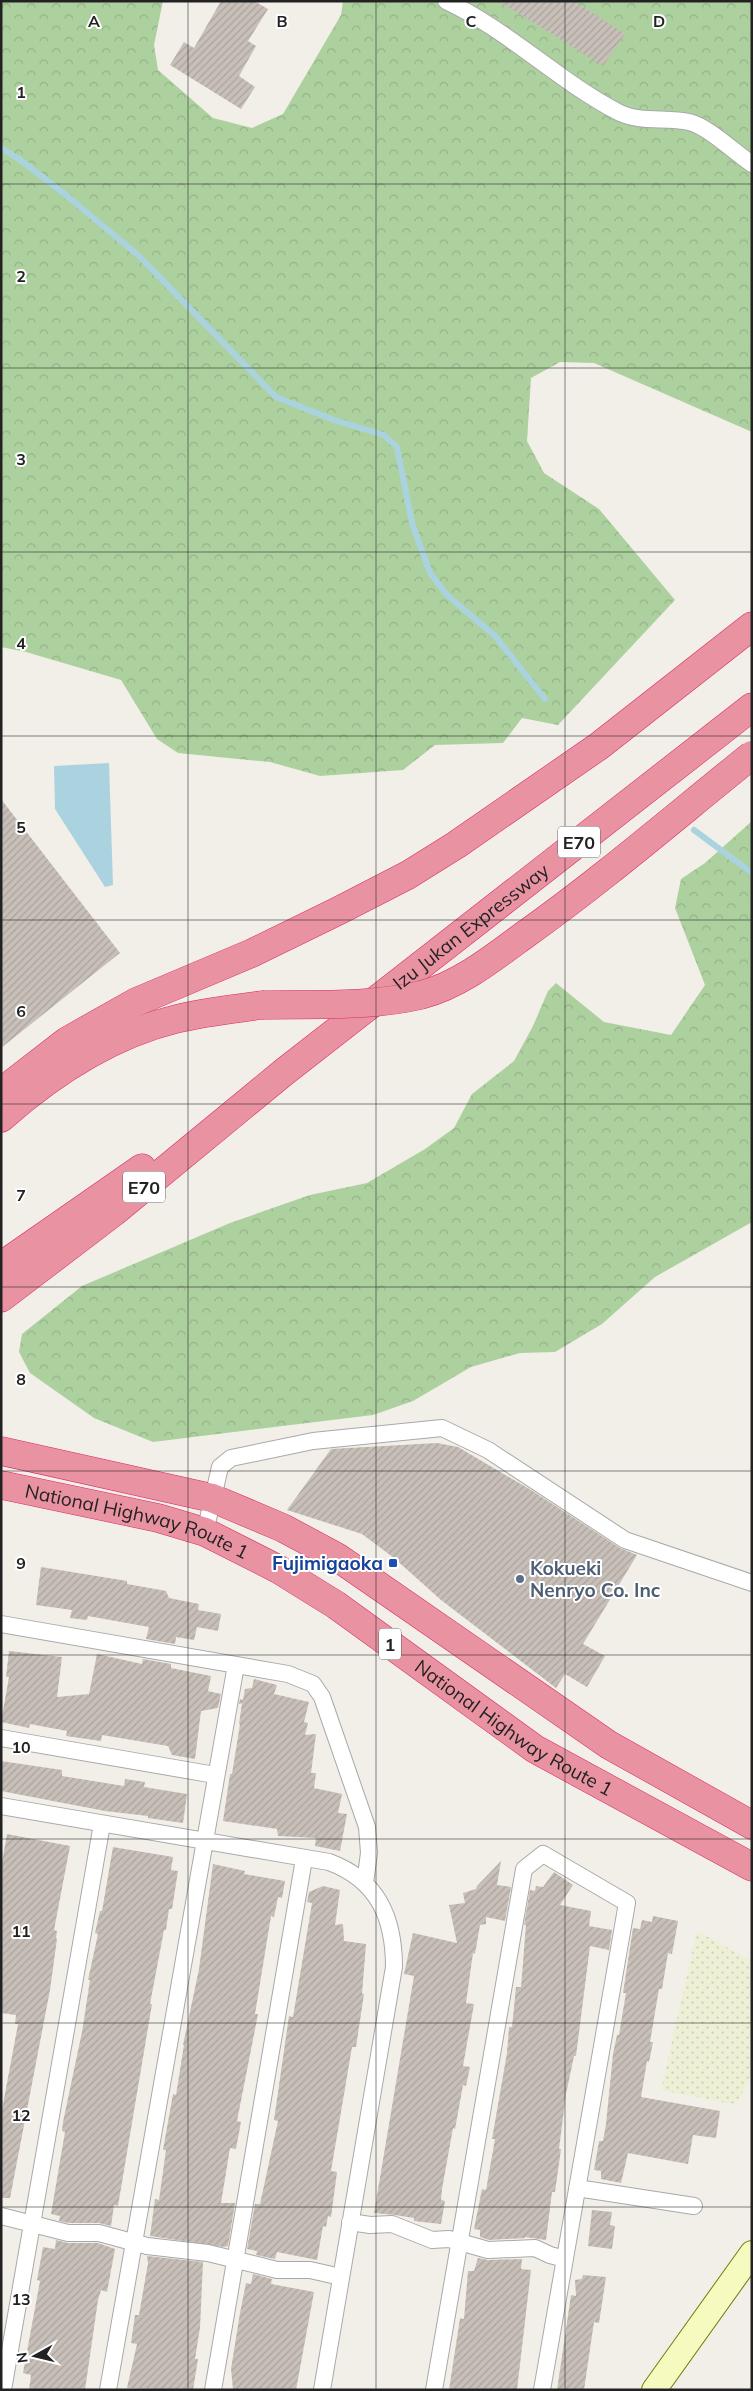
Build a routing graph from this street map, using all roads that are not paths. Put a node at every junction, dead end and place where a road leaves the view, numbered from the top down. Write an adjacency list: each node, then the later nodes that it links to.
1 (446, 1): 2 (street)
2 (752, 164)
3 (752, 626): 7 (highway)
4 (752, 707): 6 (highway, Izu Jukan Expressway / E70)
5 (752, 754): 8 (highway, bridge)
6 (284, 1072): 9 (highway, Izu Jukan Expressway / E70); 10 (highway, Izu Jukan Expressway / E70)
7 (1, 1092)
8 (1, 1118)
9 (1, 1266)
10 (1, 1298)
11 (1, 1451): 13 (highway, National Highway Route 1 / 1)
12 (1, 1485): 14 (highway, National Highway Route 1 / 1)
13 (212, 1498): 14 (street); 15 (street); 22 (highway, National Highway Route 1 / 1)
14 (205, 1532): 25 (highway, National Highway Route 1 / 1)
15 (752, 1583)
16 (1, 1624): 17 (street)
17 (236, 1664): 19 (street); 26 (street)
18 (1, 1738): 19 (street)
19 (215, 1775): 23 (street)
20 (1, 1806): 21 (street)
21 (102, 1824): 23 (street); 31 (street)
22 (752, 1825)
23 (204, 1842): 24 (street); 33 (street)
24 (304, 1859): 26 (street); 36 (street)
25 (752, 1867)
26 (365, 1884): 30 (street)
27 (577, 2188): 28 (street); 32 (street); 35 (street)
28 (694, 2206)
29 (1, 2216): 31 (street)
30 (350, 2222): 32 (street); 37 (street)
31 (31, 2225): 33 (street); 38 (street)
32 (460, 2241): 35 (street); 42 (street)
33 (133, 2242): 36 (street); 39 (street)
34 (752, 2253): 44 (street)
35 (565, 2259): 43 (street)
36 (235, 2260): 37 (street); 40 (street)
37 (340, 2277): 41 (street)
38 (3, 2390)
39 (108, 2390)
40 (213, 2390)
41 (322, 2390)
42 (434, 2390)
43 (542, 2390)
44 (654, 2390)

